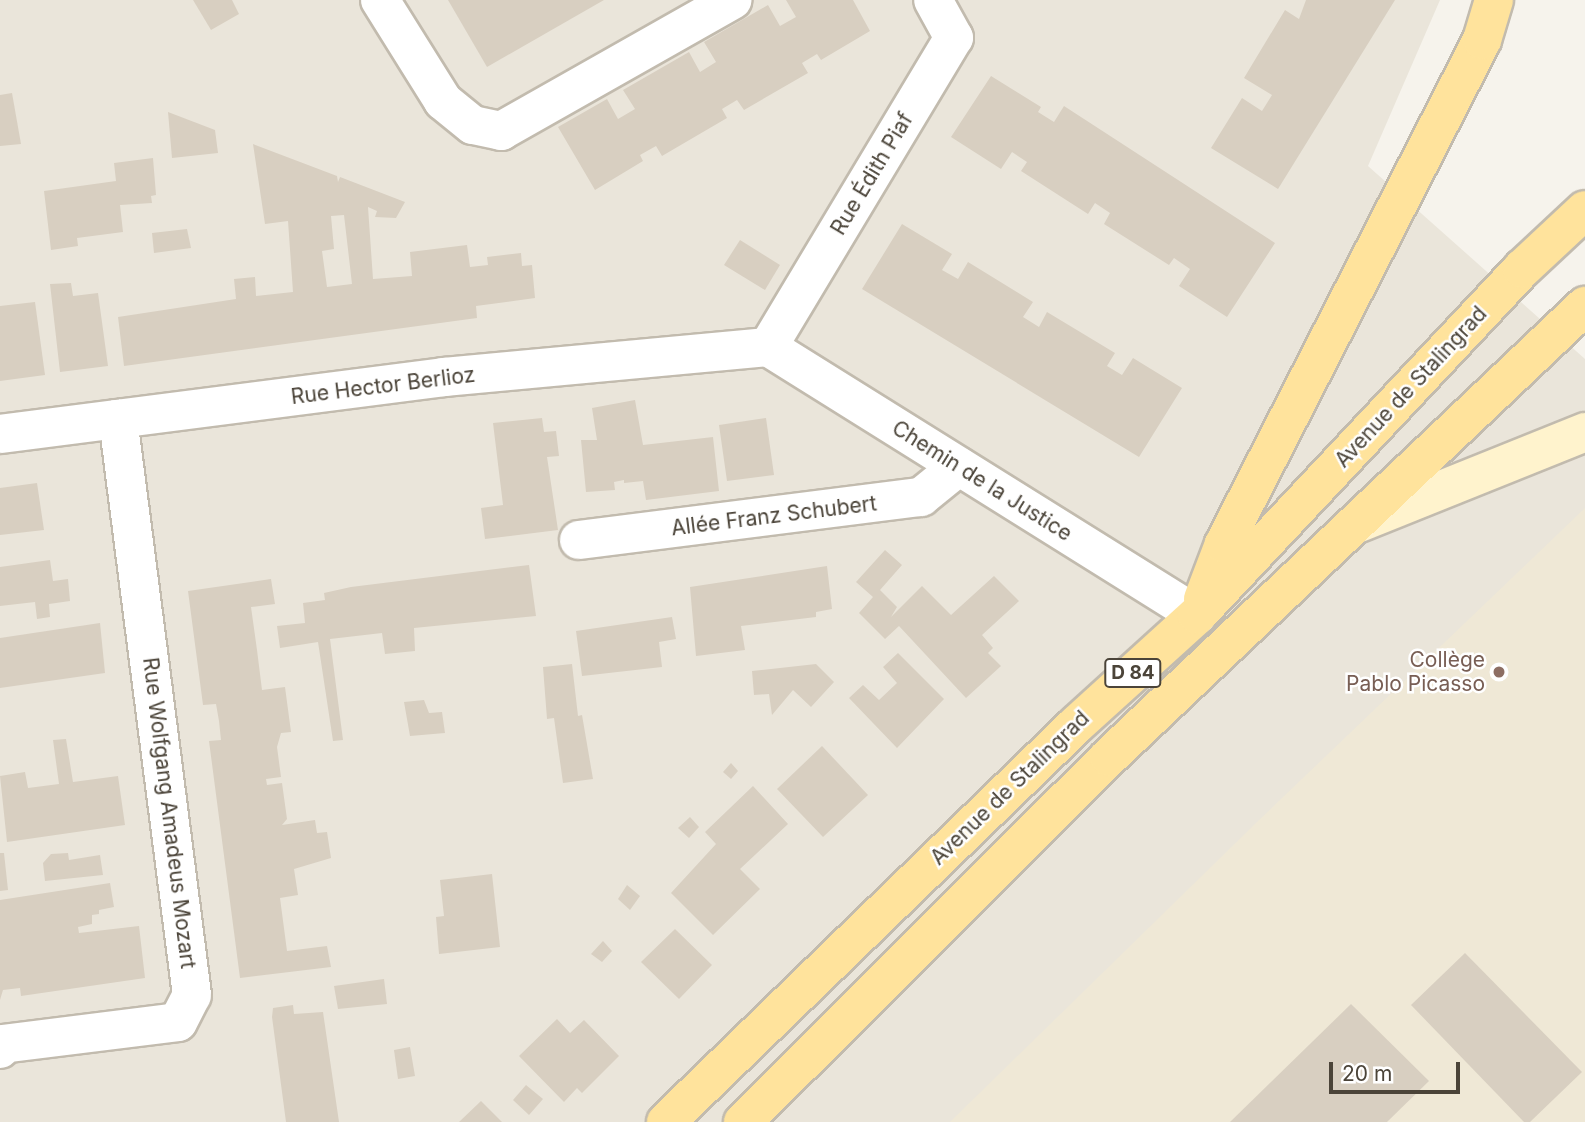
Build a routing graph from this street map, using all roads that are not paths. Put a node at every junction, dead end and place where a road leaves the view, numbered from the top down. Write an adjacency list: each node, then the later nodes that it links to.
1 (380, 0): 2 (street)
2 (733, 0)
3 (933, 0): 7 (street, Rue Édith Piaf)
4 (1494, 0): 14 (main road)
5 (1585, 210): 14 (main road, Avenue de Stalingrad / D 84)
6 (1585, 306): 12 (main road, D 84)
7 (768, 346): 8 (street, Rue Hector Berlioz); 11 (street, Chemin de la Justice)
8 (118, 419): 10 (street, Rue Hector Berlioz); 15 (street, Rue Wolfgang Amadeus Mozart)
9 (1585, 432): 12 (main road)
10 (0, 434)
11 (958, 467): 13 (street, Allée Franz Schubert); 14 (street, Chemin de la Justice)
12 (1359, 523): 17 (main road, D 84)
13 (579, 540)
14 (1197, 615): 16 (main road, Avenue de Stalingrad / D 84)
15 (0, 1049)
16 (666, 1122)
17 (743, 1122)

